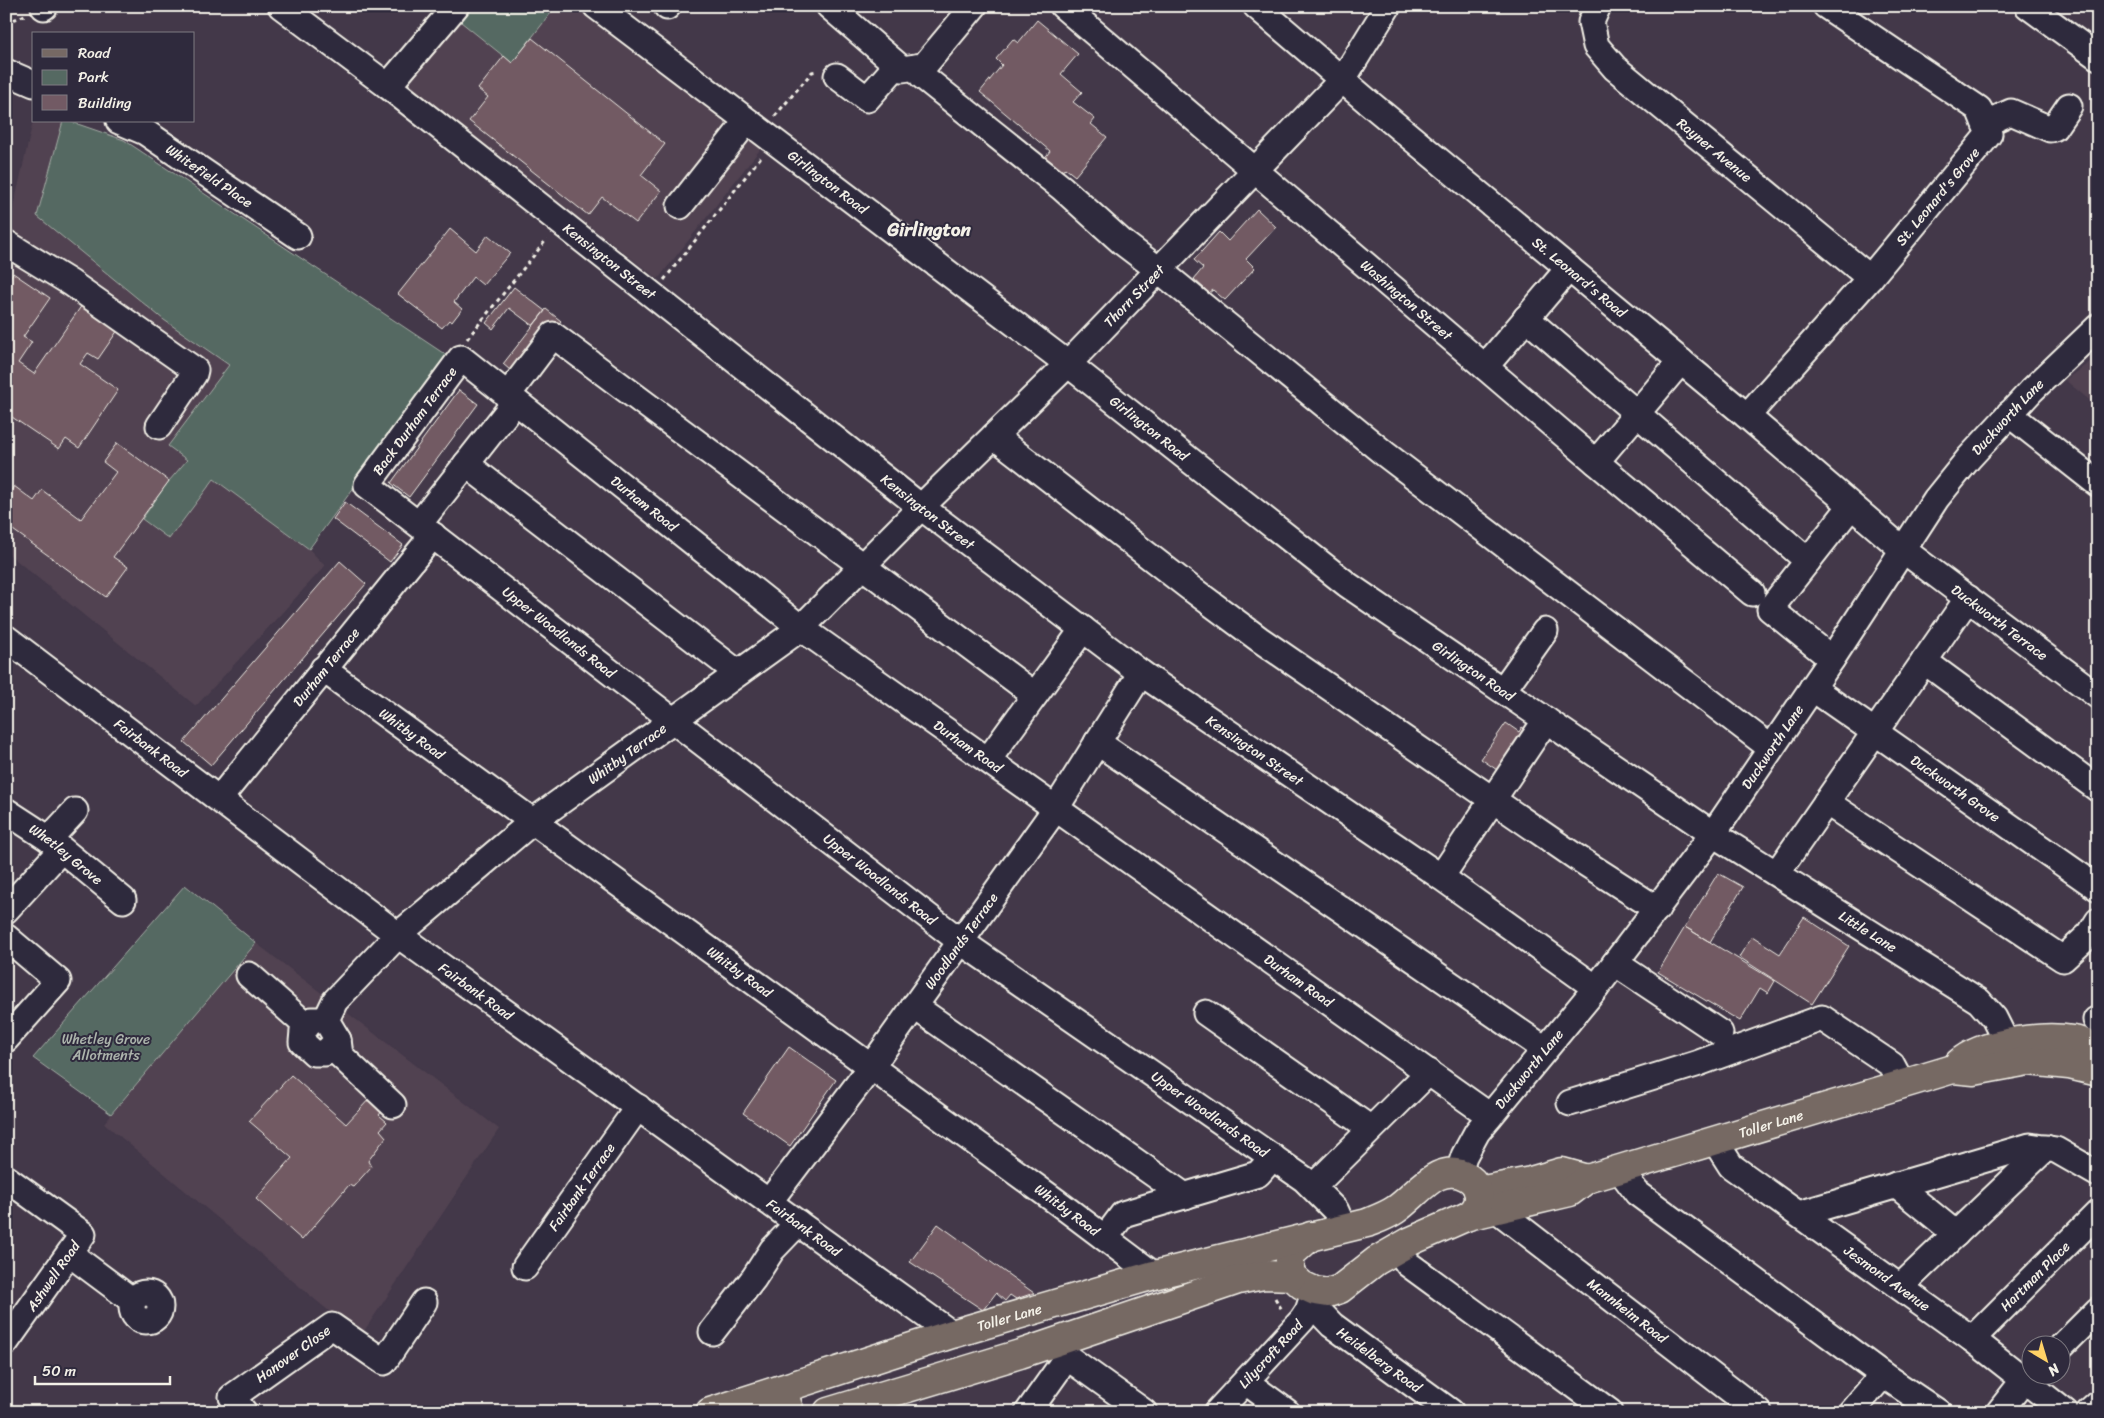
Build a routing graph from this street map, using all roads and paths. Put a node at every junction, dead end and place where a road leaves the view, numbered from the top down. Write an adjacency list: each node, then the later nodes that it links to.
1 (281, 6): 18 (street, Kensington Street)
2 (456, 6): 18 (street)
3 (596, 6): 22 (street, Girlington Road)
4 (829, 6): 13 (street)
5 (974, 6): 13 (street)
6 (1063, 6): 23 (street, Washington Street)
7 (1256, 6): 16 (street, St. Leonard's Road)
8 (1388, 6): 16 (street, Thorn Street)
9 (1598, 6): 30 (street, Rayner Avenue)
10 (1826, 6): 21 (street)
11 (2028, 6): 12 (street)
12 (2098, 57)
13 (905, 67): 15 (street); 29 (street)
14 (6, 72): 17 (street)
15 (837, 76): 22 (path)
16 (1344, 79): 23 (street, Thorn Street); 28 (street, St. Leonard's Road)
17 (32, 83)
18 (388, 86): 25 (street, Kensington Street)
19 (2069, 106): 21 (street)
20 (121, 122): 26 (street, Whitefield Place)
21 (1985, 124): 30 (street, St. Leonard's Grove)
22 (761, 131): 24 (street); 31 (path); 36 (street, Girlington Road)
23 (1255, 170): 29 (street, Thorn Street); 37 (street, Washington Street)
24 (680, 206)
25 (560, 222): 31 (street, Kensington Street); 34 (path)
26 (298, 236)
27 (6, 243): 42 (street)
28 (1569, 268): 32 (street); 35 (street, St. Leonard's Road)
29 (1159, 270): 36 (street, Thorn Street); 73 (street)
30 (1870, 278): 41 (street, St. Leonard's Grove)
31 (652, 295): 49 (street, Kensington Street)
32 (1526, 318): 37 (street); 39 (street)
33 (2098, 327): 40 (street, Duckworth Lane)
34 (461, 358): 38 (street, Durham Road); 46 (street, Back Durham Terrace)
35 (1680, 361): 39 (street); 41 (street, St. Leonard's Road)
36 (1068, 364): 43 (street, Thorn Street); 66 (street, Girlington Road)
37 (1485, 367): 44 (street, Washington Street)
38 (511, 399): 45 (street, Durham Terrace); 53 (street, Durham Terrace); 56 (street, Durham Road)
39 (1636, 414): 44 (street); 52 (street)
40 (2009, 414): 47 (street); 51 (street, Duckworth Lane)
41 (1747, 416): 48 (street, St. Leonard's Road)
42 (159, 426)
43 (994, 436): 49 (street, Thorn Street); 76 (street)
44 (1596, 462): 54 (street, Washington Street)
45 (466, 464): 50 (street, Durham Terrace); 63 (street)
46 (368, 484): 50 (street, Upper Woodlands Road)
47 (2098, 484)
48 (1851, 506): 51 (street, St. Leonard's Road); 52 (street)
49 (920, 508): 53 (street, Whitby Terrace); 57 (street, Kensington Street)
50 (426, 530): 62 (street, Durham Terrace); 69 (street, Upper Woodlands Road)
51 (1902, 549): 55 (street, Duckworth Terrace); 60 (street, Duckworth Lane)
52 (1808, 561): 60 (street)
53 (863, 566): 56 (street, Whitby Terrace); 67 (street)
54 (1752, 593)
55 (1968, 598): 61 (street); 68 (street, Duckworth Terrace)
56 (801, 628): 63 (street, Whitby Terrace); 74 (street, Durham Road)
57 (1083, 629): 64 (street, Kensington Street); 67 (street)
58 (1545, 631): 66 (street)
59 (6, 638): 77 (street, Fairbank Road)
60 (1832, 659): 65 (street, Duckworth Lane)
61 (1924, 660): 71 (street); 75 (street)
62 (323, 670): 77 (street, Durham Terrace); 82 (street, Whitby Road)
63 (738, 673): 69 (street, Whitby Terrace)
64 (1141, 673): 72 (street, Woodlands Terrace); 86 (street, Kensington Street)
65 (1812, 688): 71 (street, Duckworth Grove); 73 (street, Duckworth Lane)
66 (1503, 690): 70 (street, Girlington Road)
67 (1035, 695): 74 (street)
68 (2098, 696)
69 (672, 720): 82 (street, Whitby Terrace); 94 (street, Upper Woodlands Road)
70 (1546, 720): 76 (street); 83 (street, Girlington Road)
71 (1876, 731): 78 (street); 87 (street, Duckworth Grove)
72 (1097, 742): 79 (street, Woodlands Terrace); 104 (street)
73 (1771, 748): 83 (street, Duckworth Lane)
74 (988, 760): 79 (street, Durham Road)
75 (2098, 789)
76 (1492, 798): 86 (street); 89 (street)
77 (219, 799): 92 (street, Fairbank Road)
78 (1826, 802): 85 (street); 91 (street)
79 (1056, 808): 94 (street, Woodlands Terrace); 109 (street, Durham Road)
80 (6, 811): 84 (street, Whetley Grove)
81 (75, 812): 84 (street)
82 (532, 822): 92 (street, Whitby Terrace); 106 (street, Whitby Road)
83 (1713, 834): 85 (street, Little Lane); 89 (street, Duckworth Lane)
84 (55, 844): 88 (street, Whetley Grove); 90 (street)
85 (1777, 873): 103 (street, Little Lane)
86 (1441, 877): 97 (street, Kensington Street)
87 (2098, 888)
88 (123, 900)
89 (1657, 908): 95 (street, Duckworth Lane)
90 (6, 910)
91 (2098, 921)
92 (398, 935): 100 (street, Whitby Terrace); 114 (street, Fairbank Road)
93 (6, 937): 102 (street)
94 (960, 941): 98 (street, Woodlands Terrace); 119 (street, Upper Woodlands Road)
95 (1615, 963): 97 (street, Duckworth Lane); 101 (street)
96 (249, 975): 100 (street)
97 (1596, 988): 104 (street, Duckworth Lane)
98 (914, 1006): 106 (street, Woodlands Terrace); 126 (street)
99 (1206, 1013): 116 (street)
100 (326, 1022): 113 (street)
101 (1720, 1033)
102 (6, 1039)
103 (2007, 1044): 105 (main road, Toller Lane); 107 (main road); 108 (main road, Toller Lane)
104 (1545, 1048): 115 (street, Duckworth Lane)
105 (2098, 1050)
106 (871, 1067): 128 (street, Woodlands Terrace); 135 (street, Whitby Road)
107 (1994, 1067): 108 (main road, Toller Lane); 110 (main road, Toller Lane)
108 (1953, 1069): 111 (main road, Toller Lane)
109 (1429, 1072): 115 (street, Durham Road); 116 (street)
110 (2098, 1072)
111 (1902, 1084): 112 (street); 117 (main road, Toller Lane)
112 (1570, 1103)
113 (394, 1105)
114 (638, 1107): 128 (street, Fairbank Road); 138 (street, Fairbank Terrace)
115 (1490, 1116): 121 (street, Duckworth Lane)
116 (1371, 1129): 124 (street)
117 (1715, 1141): 120 (main road, Toller Lane); 130 (street, Jesmond Avenue)
118 (2046, 1148): 122 (street); 123 (street); 133 (street)
119 (1273, 1158): 124 (street, Upper Woodlands Road); 126 (street)
120 (1620, 1170): 127 (main road, Toller Lane); 157 (street)
121 (1458, 1174): 127 (main road); 132 (main road, Toller Lane)
122 (2098, 1174)
123 (1896, 1185): 130 (street); 133 (street)
124 (1313, 1187): 132 (street, Upper Woodlands Road)
125 (10, 1189): 136 (street)
126 (1185, 1196): 135 (street)
127 (1487, 1200): 137 (main road); 172 (street, Mannheim Road)
128 (769, 1202): 131 (street, Fairbank Road)
129 (2098, 1213): 152 (street, Hartman Place)
130 (1799, 1214): 141 (street, Jesmond Avenue)
131 (798, 1223): 149 (street); 150 (street, Fairbank Road)
132 (1343, 1227): 134 (main road, Toller Lane)
133 (1956, 1234): 141 (street)
134 (1311, 1236): 139 (main road, Toller Lane); 140 (main road, Toller Lane)
135 (1105, 1238): 139 (street, Whitby Road)
136 (76, 1244): 144 (street); 153 (street, Ashwell Road)
137 (1397, 1248): 143 (main road); 171 (street)
138 (524, 1267)
139 (1154, 1275): 146 (main road); 150 (main road, Toller Lane)
140 (1292, 1276): 143 (main road); 146 (main road)
141 (1900, 1287): 152 (street, Jesmond Avenue)
142 (1272, 1296): 148 (path)
143 (1313, 1297): 158 (street, Lilycroft Road); 170 (street, Heidelberg Road)
144 (133, 1301)
145 (424, 1302): 163 (street, Hanover Close)
146 (1164, 1305): 154 (main road)
147 (2098, 1310): 151 (street)
148 (1283, 1314)
149 (712, 1332)
150 (952, 1334): 155 (main road); 161 (main road, Toller Lane)
151 (2072, 1336)
152 (1972, 1339): 156 (street, Jesmond Avenue)
153 (6, 1342)
154 (1063, 1349): 155 (main road); 166 (street); 167 (street)
155 (969, 1370): 165 (main road)
156 (2022, 1375)
157 (1880, 1378): 173 (street); 174 (street); 175 (street)
158 (1246, 1382): 168 (street, Lilycroft Road); 169 (street)
159 (2022, 1385): 176 (street)
160 (2035, 1386): 177 (street, Jesmond Avenue)
161 (786, 1400): 164 (main road, Toller Lane)
162 (2098, 1404): 178 (street)
163 (244, 1412)
164 (710, 1412)
165 (828, 1412)
166 (1028, 1412)
167 (1144, 1412)
168 (1217, 1412)
169 (1287, 1412)
170 (1451, 1412)
171 (1610, 1412)
172 (1759, 1412)
173 (1852, 1412)
174 (1919, 1412)
175 (1938, 1412)
176 (1998, 1412)
177 (2065, 1412)
178 (2089, 1412)

